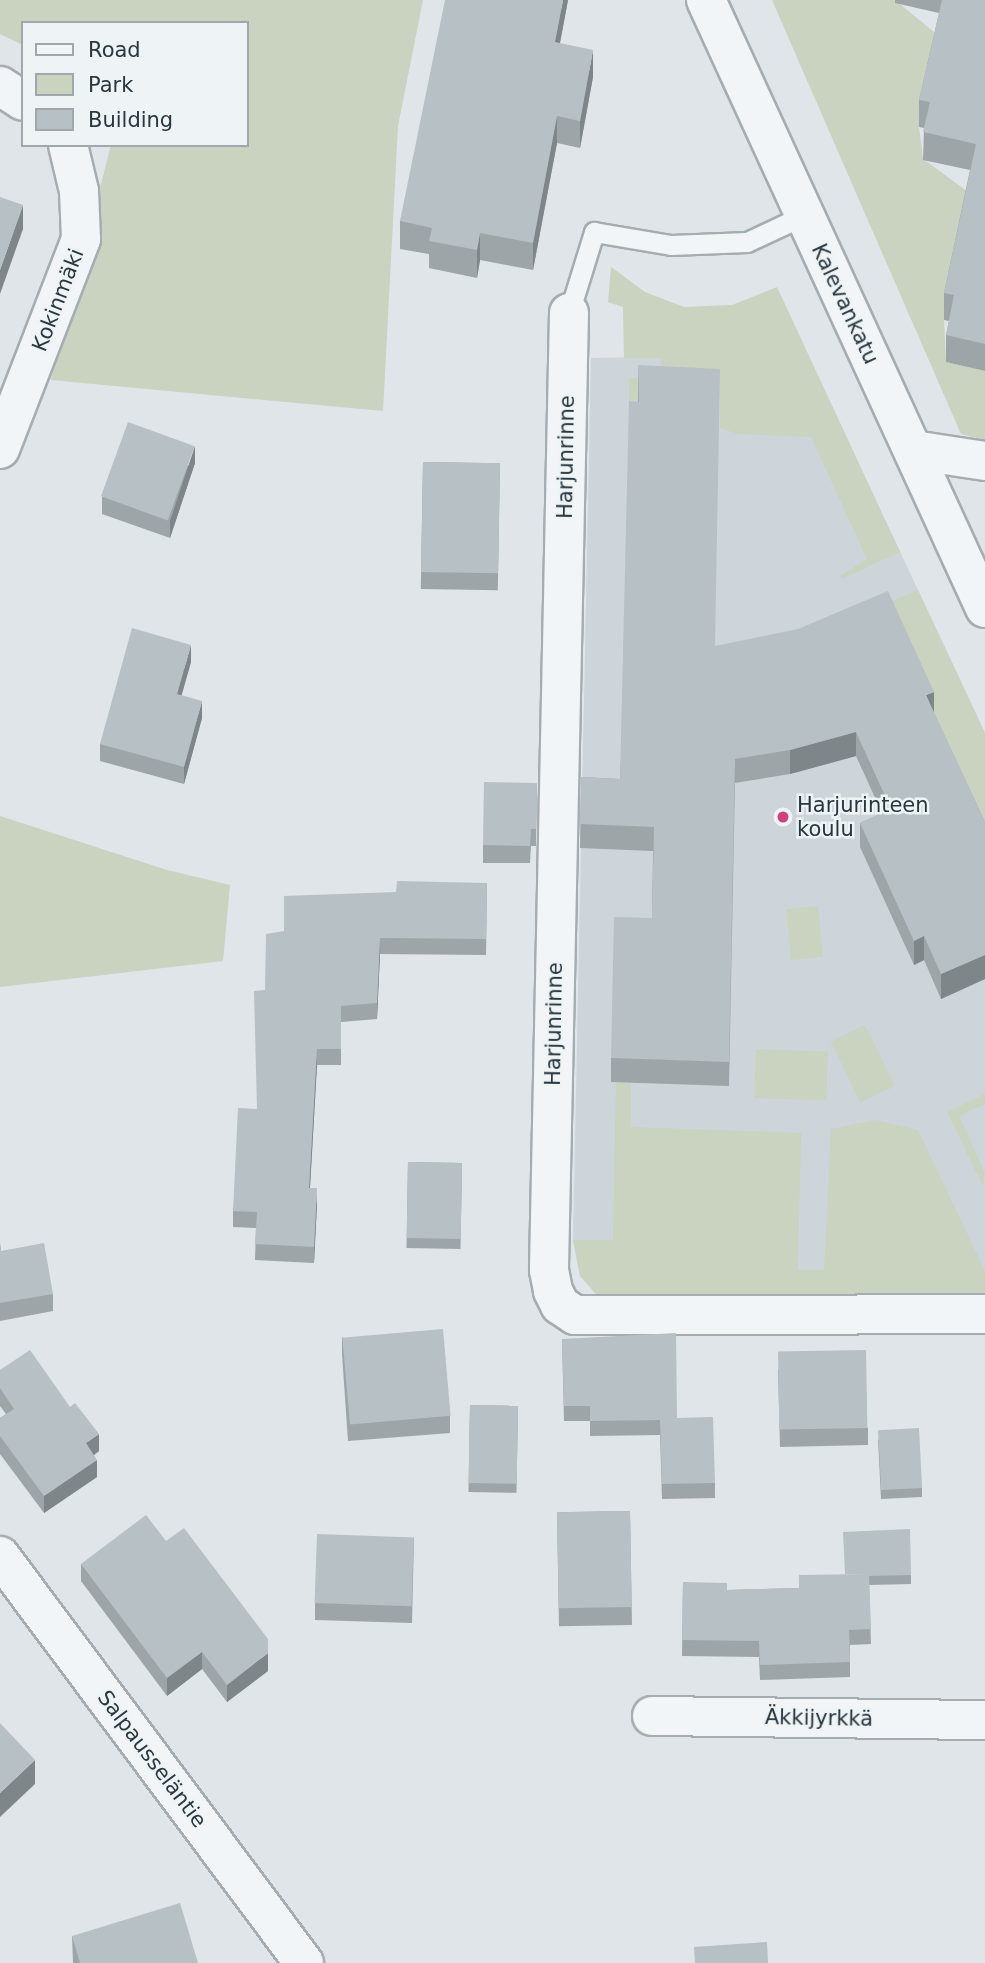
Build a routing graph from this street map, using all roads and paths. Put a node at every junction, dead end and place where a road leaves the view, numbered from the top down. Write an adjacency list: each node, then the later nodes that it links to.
1 (706, 0): 5 (street, Kalevankatu)
2 (0, 86): 3 (street)
3 (21, 101)
4 (68, 147): 7 (street, Kokinmäki)
5 (805, 215): 6 (lane); 8 (street, Kalevankatu)
6 (569, 313): 11 (street, Harjunrinne)
7 (0, 449)
8 (913, 450): 9 (street); 10 (street, Kalevankatu)
9 (985, 461)
10 (985, 608)
11 (985, 1314)
12 (0, 1556): 15 (street, Salpausseläntie)
13 (652, 1716): 14 (street, Äkkijyrkkä)
14 (985, 1720)
15 (304, 1963)

